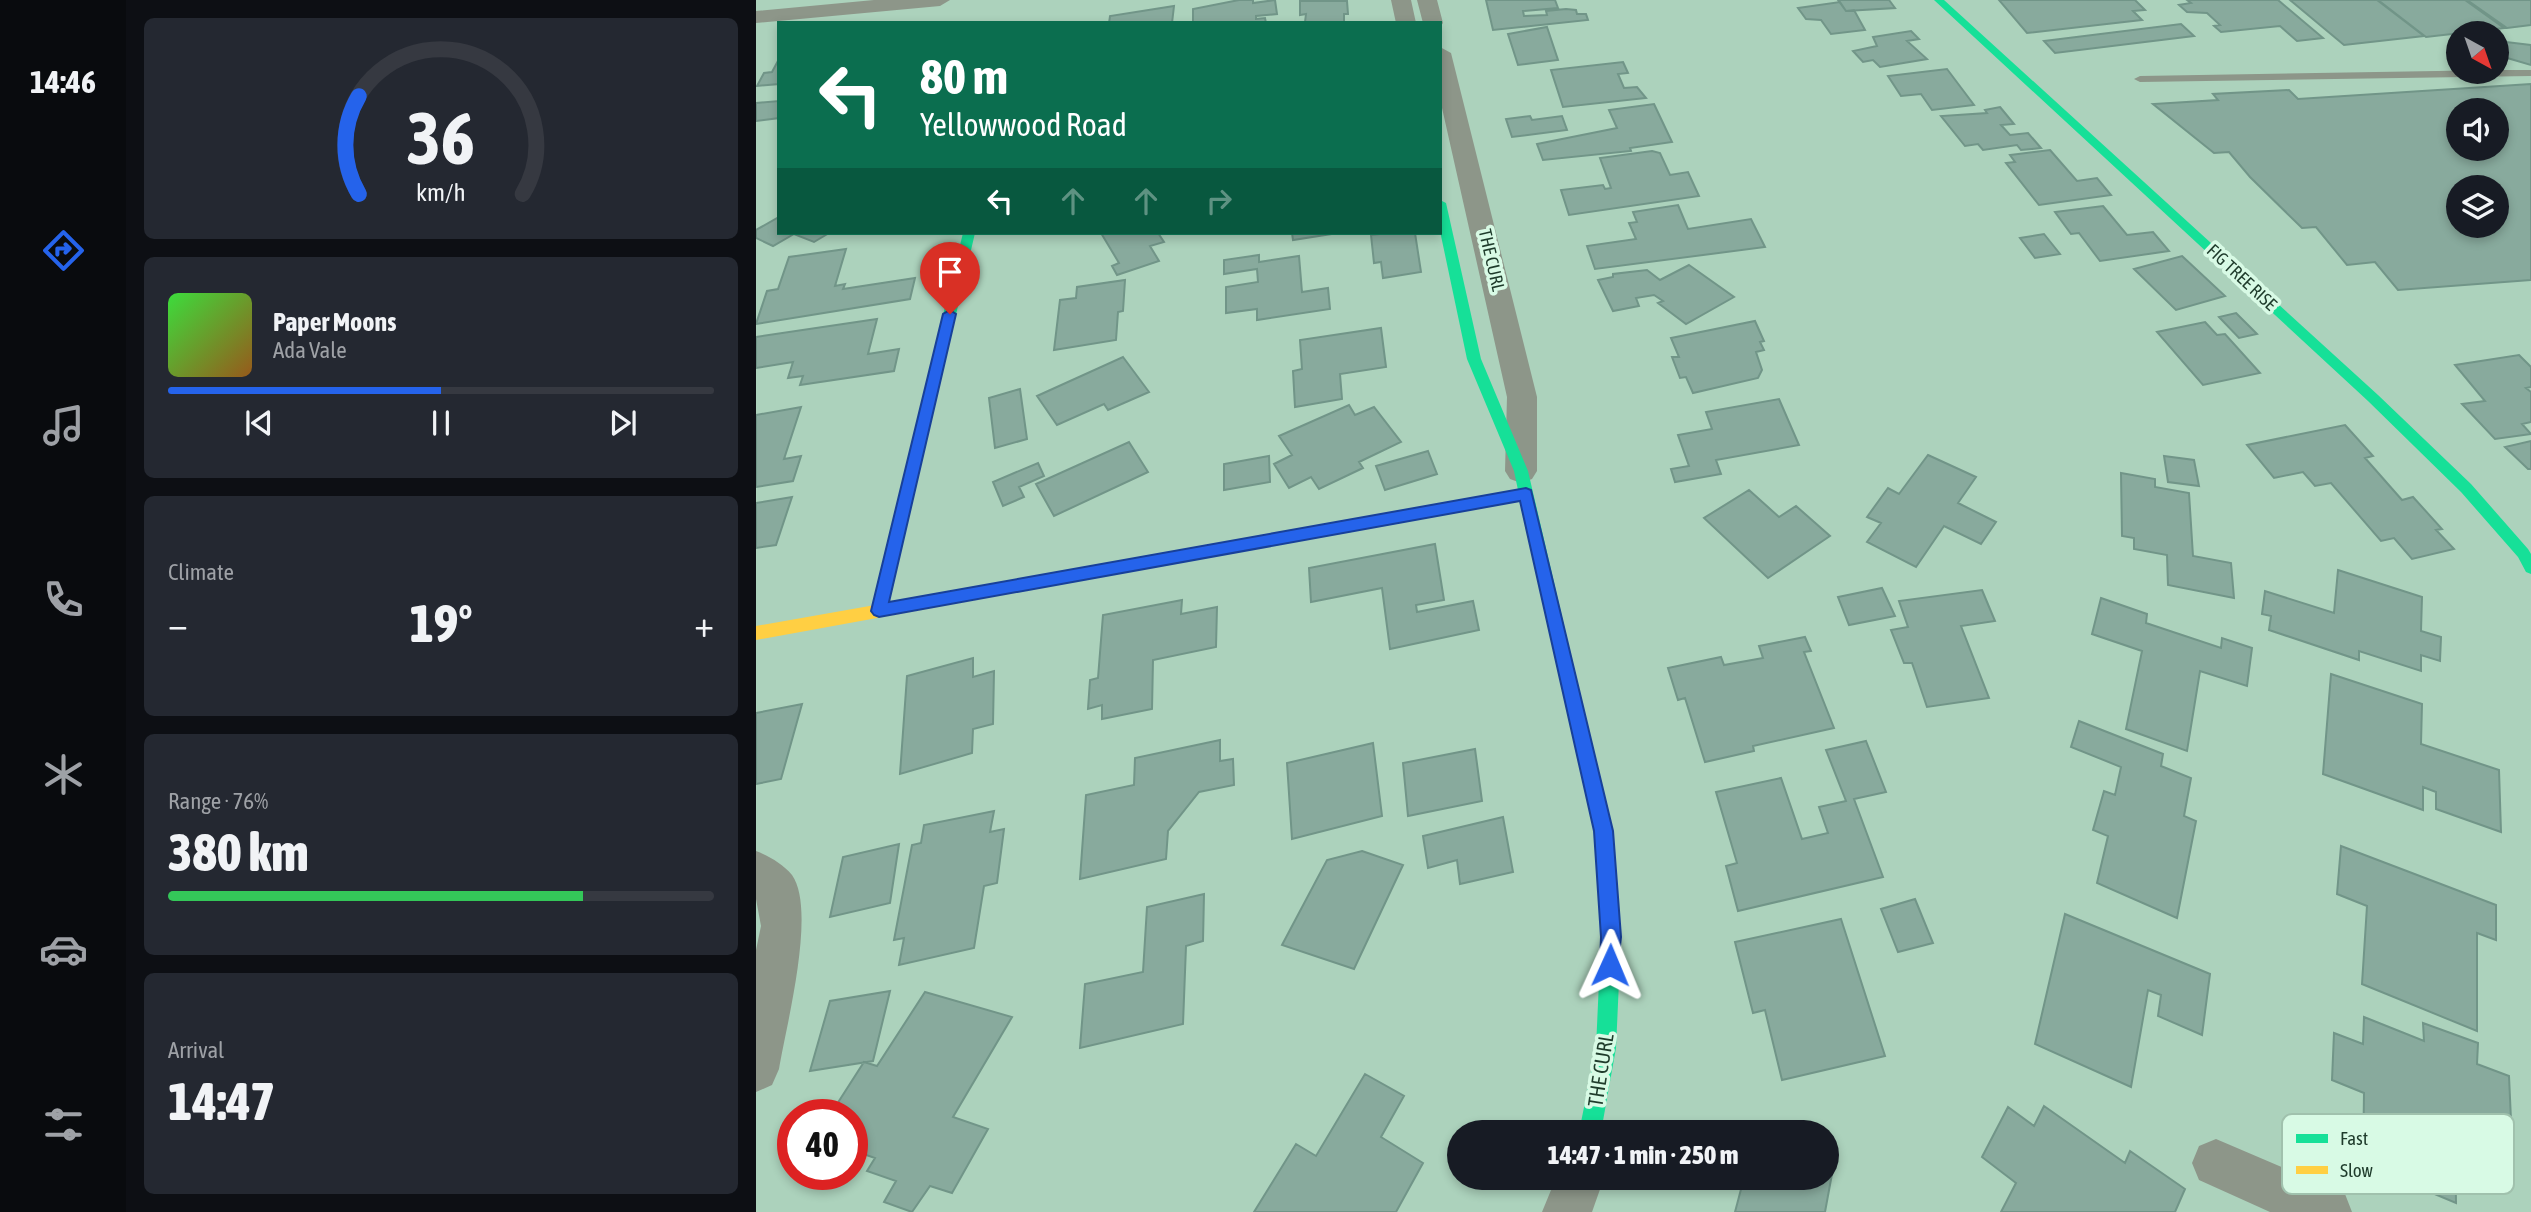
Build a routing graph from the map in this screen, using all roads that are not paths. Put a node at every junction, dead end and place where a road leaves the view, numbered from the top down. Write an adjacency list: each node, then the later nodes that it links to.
1 (940, 0): 5 (street)
2 (1401, 0): 6 (street)
3 (1427, 0): 7 (street)
4 (1940, 0): 14 (street, FIG TREE RISE)
5 (756, 17)
6 (1406, 21)
7 (1432, 21)
8 (1442, 61): 13 (street, THE CURL)
9 (2531, 72): 10 (lane)
10 (2140, 79)
11 (1442, 212): 13 (street, THE CURL)
12 (969, 235): 15 (street)
13 (1523, 482): 15 (street); 19 (street, THE CURL)
14 (2531, 568)
15 (879, 611): 16 (street)
16 (756, 633)
17 (756, 871): 18 (street)
18 (756, 1069)
19 (1592, 1120)
20 (2216, 1163): 22 (street)
21 (1575, 1190): 24 (street)
22 (2282, 1192)
23 (2286, 1194): 25 (street)
24 (1567, 1212)
25 (2327, 1212)

